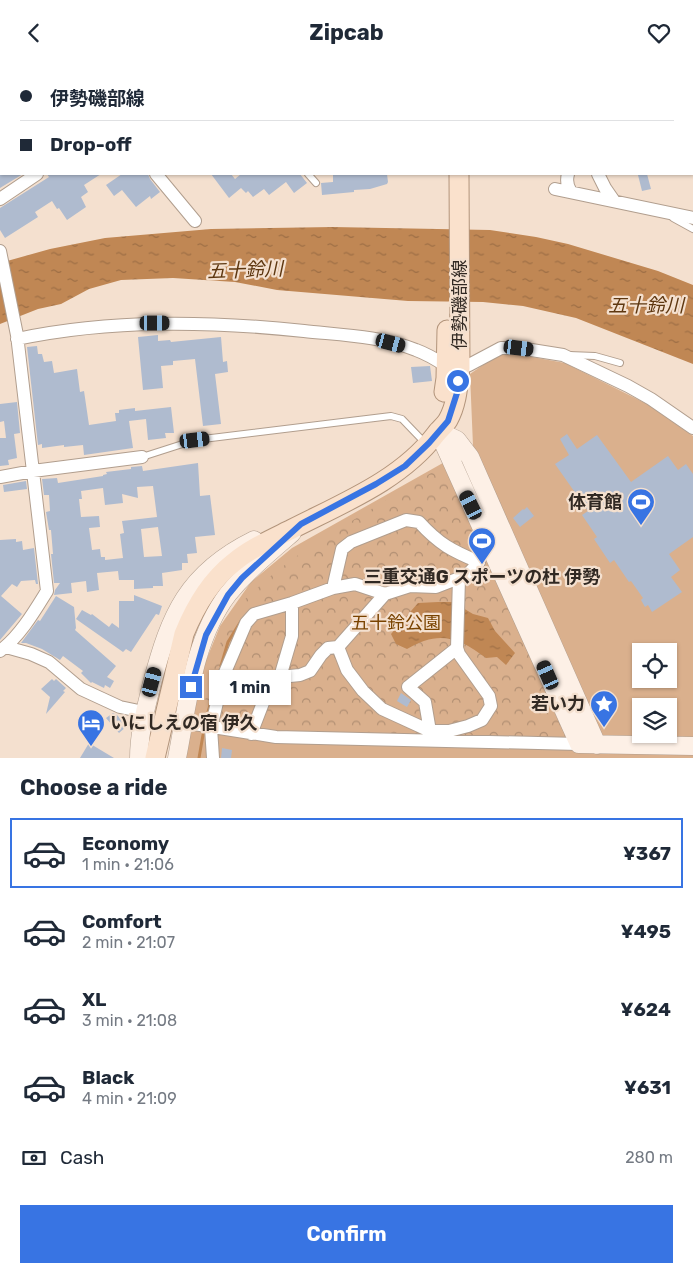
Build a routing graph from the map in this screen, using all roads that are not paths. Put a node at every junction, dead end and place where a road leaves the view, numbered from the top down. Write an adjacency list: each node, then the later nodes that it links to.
1 (36, 175): 10 (street)
2 (157, 175): 14 (street)
3 (309, 175): 7 (lane)
4 (568, 175): 9 (street)
5 (598, 175): 11 (street)
6 (454, 176): 19 (main road, 伊勢磯部線)
7 (316, 183)
8 (555, 189): 9 (street)
9 (571, 192): 11 (street)
10 (0, 199)
11 (614, 201): 12 (street)
12 (662, 210): 13 (street); 15 (lane)
13 (693, 218)
14 (195, 221)
15 (693, 229)
16 (0, 251): 17 (street)
17 (17, 337): 19 (street); 25 (street)
18 (563, 355): 19 (street); 20 (lane); 21 (street)
19 (453, 362): 22 (main road, 伊勢磯部線)
20 (620, 363)
21 (693, 428)
22 (438, 431): 23 (main road); 28 (street); 44 (street)
23 (427, 445): 24 (lane); 27 (main road)
24 (142, 457): 25 (street)
25 (32, 471): 26 (street); 36 (street)
26 (0, 477)
27 (301, 524): 46 (street); 47 (main road); 48 (street)
28 (486, 535): 29 (street); 43 (street)
29 (479, 562): 30 (street); 31 (street)
30 (458, 585): 32 (street); 35 (street)
31 (333, 588): 32 (street); 33 (street)
32 (385, 594): 34 (street)
33 (292, 603): 37 (street); 40 (street)
34 (338, 647): 37 (street); 42 (street)
35 (457, 648): 42 (street); 42 (street)
36 (3, 649): 38 (street)
37 (280, 677): 41 (street)
38 (139, 711)
39 (188, 723): 40 (street)
40 (211, 728): 41 (street); 49 (street)
41 (251, 734): 42 (street)
42 (431, 736): 43 (street)
43 (579, 744): 44 (street)
44 (597, 745): 45 (street)
45 (693, 746)
46 (139, 758)
47 (155, 758)
48 (178, 758)
49 (214, 758)

